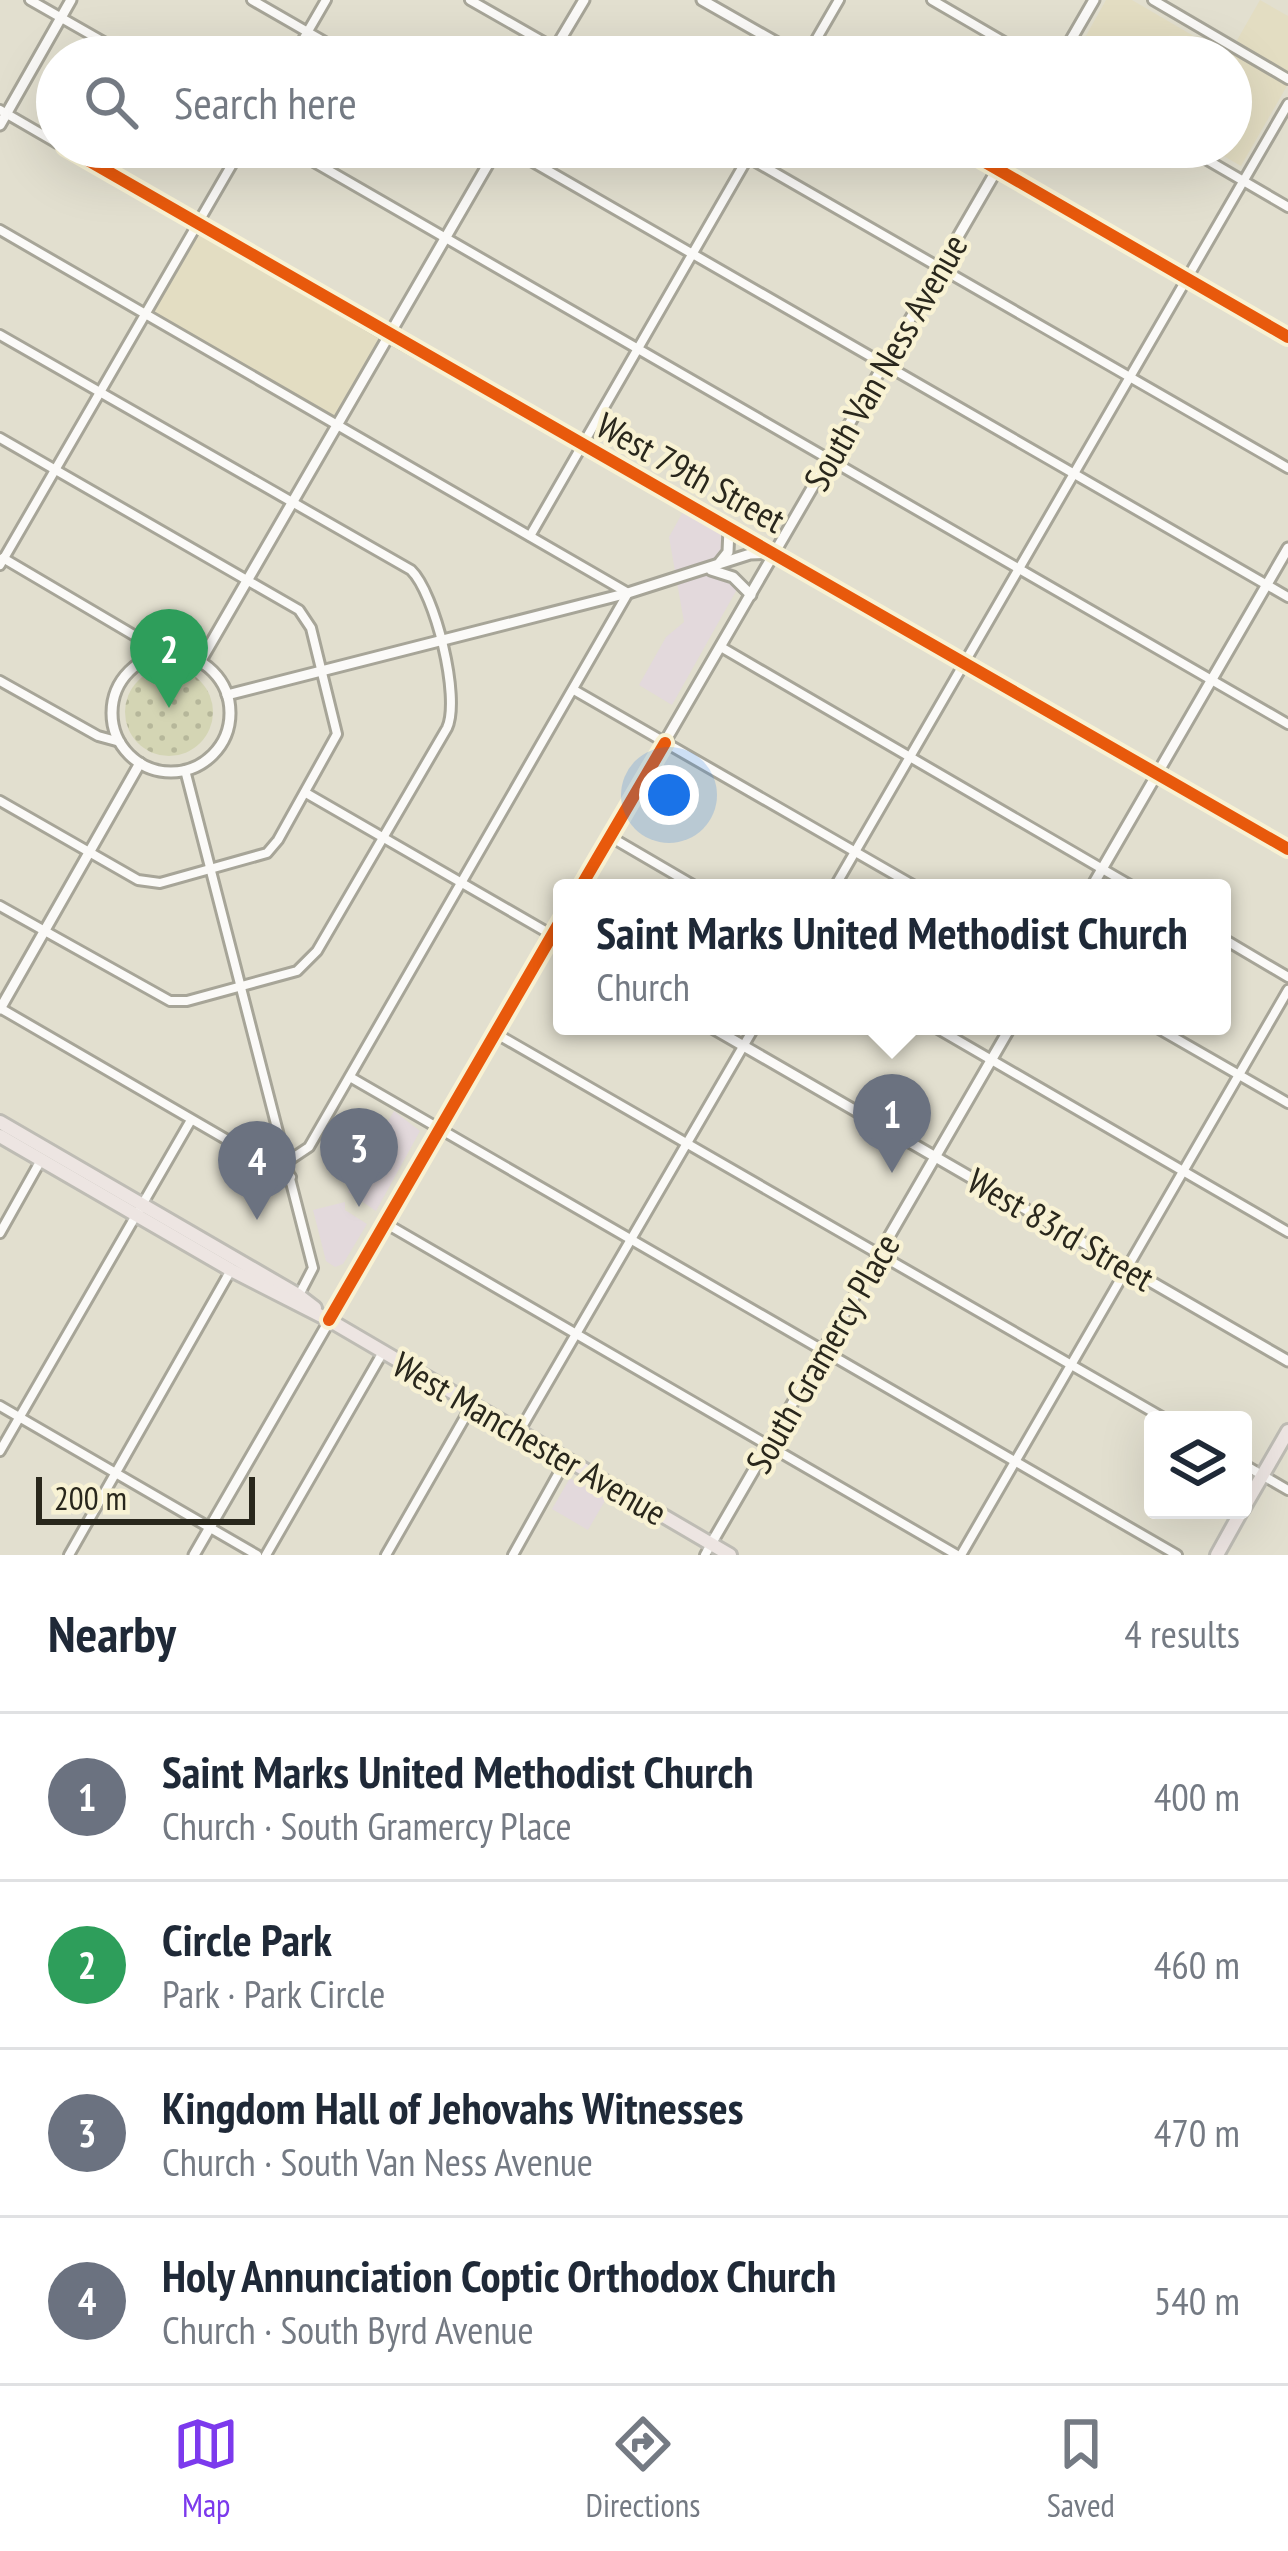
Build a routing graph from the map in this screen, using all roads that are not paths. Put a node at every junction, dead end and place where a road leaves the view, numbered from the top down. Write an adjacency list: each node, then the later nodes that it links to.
1 (30, 0): 12 (street)
2 (71, 0): 12 (street)
3 (252, 0): 13 (street)
4 (326, 0): 13 (street)
5 (470, 0): 18 (street)
6 (584, 0): 19 (street)
7 (702, 0): 20 (street)
8 (839, 0): 21 (street)
9 (932, 0): 22 (street)
10 (1094, 0): 23 (street)
11 (1153, 0): 24 (street)
12 (61, 18): 14 (street); 15 (street)
13 (308, 32): 16 (street); 17 (street)
14 (50, 36)
15 (93, 36)
16 (306, 36)
17 (315, 36)
18 (526, 36)
19 (563, 36)
20 (766, 36)
21 (817, 36)
22 (994, 36)
23 (1073, 36)
24 (1215, 36)
25 (36, 58): 29 (street)
26 (1252, 58): 27 (street)
27 (1288, 79)
28 (1288, 104): 32 (street)
29 (3, 111): 30 (street); 31 (street, West 79th Street)
30 (0, 125)
31 (36, 130)
32 (1252, 167)
33 (101, 168): 45 (street, West 79th Street)
34 (230, 168): 45 (street)
35 (324, 168): 47 (street)
36 (489, 168): 47 (street)
37 (539, 168): 48 (street)
38 (742, 168): 48 (street)
39 (766, 168): 49 (street)
40 (1221, 168): 43 (street)
41 (1251, 168): 43 (street)
42 (998, 169): 49 (street, South Van Ness Avenue); 50 (street)
43 (1244, 181): 44 (street); 50 (street)
44 (1288, 207)
45 (197, 224): 51 (street); 53 (street, West 79th Street)
46 (0, 230): 51 (street)
47 (446, 238): 53 (street); 55 (street)
48 (693, 254): 55 (street); 56 (street)
49 (940, 267): 56 (street, South Van Ness Avenue); 57 (street)
50 (1187, 279): 54 (street); 57 (street)
51 (146, 314): 58 (street); 59 (street)
52 (0, 335): 58 (street)
53 (388, 336): 59 (street); 61 (street, West 79th Street)
54 (1288, 338)
55 (638, 349): 61 (street); 62 (street)
56 (883, 364): 62 (street, South Van Ness Avenue); 65 (street)
57 (1131, 377): 63 (street); 65 (street)
58 (100, 392): 64 (street); 66 (street)
59 (338, 424): 66 (street); 68 (street)
60 (0, 438): 64 (street)
61 (581, 446): 67 (street, West 79th Street); 68 (street)
62 (828, 459): 70 (street, South Van Ness Avenue); 73 (street)
63 (1288, 468)
64 (56, 470): 71 (street); 74 (street)
65 (1075, 475): 73 (street); 75 (street)
66 (292, 502): 74 (street); 79 (street)
67 (729, 530): 70 (street, West 79th Street); 72 (street)
68 (530, 536): 76 (street)
69 (1288, 548): 75 (street)
70 (775, 553): 72 (street); 77 (street, South Van Ness Avenue); 83 (street, West 79th Street)
71 (1, 560): 81 (street)
72 (710, 568): 76 (street); 77 (street)
73 (1019, 569): 83 (street); 85 (street)
74 (247, 579): 82 (street); 84 (street)
75 (1267, 585): 78 (street); 85 (street)
76 (628, 592): 79 (street); 87 (street)
77 (751, 595): 80 (street, South Van Ness Avenue)
78 (1288, 597)
79 (440, 642): 84 (street); 99 (street)
80 (721, 647): 91 (street, South Van Ness Avenue); 92 (street)
81 (158, 656): 82 (street); 90 (street)
82 (200, 662): 88 (street)
83 (966, 663): 92 (street); 95 (street, West 79th Street)
84 (324, 671): 88 (street); 96 (street)
85 (1212, 680): 89 (street); 95 (street)
86 (0, 681): 90 (street)
87 (574, 690): 91 (street); 111 (street)
88 (227, 695): 94 (street)
89 (1288, 724)
90 (119, 742): 93 (street)
91 (665, 742): 98 (street, South Van Ness Avenue); 101 (street)
92 (910, 758): 101 (street); 103 (street)
93 (140, 763): 94 (street); 102 (street)
94 (185, 770): 104 (street)
95 (1157, 774): 100 (street, West 79th Street); 103 (street)
96 (307, 793): 99 (street); 104 (street)
97 (0, 801): 102 (street)
98 (610, 836): 105 (street, South Van Ness Avenue); 106 (street)
99 (384, 837): 111 (street); 118 (street)
100 (1288, 849)
101 (855, 851): 107 (street); 108 (street)
102 (90, 853): 104 (street); 113 (street)
103 (1102, 869): 109 (street); 110 (street)
104 (210, 871): 118 (street)
105 (585, 879)
106 (683, 879)
107 (839, 879)
108 (903, 879)
109 (1096, 879)
110 (1119, 879)
111 (462, 882): 114 (street); 130 (street)
112 (0, 906): 113 (street)
113 (44, 932): 118 (street); 120 (street)
114 (553, 936)
115 (1231, 943): 117 (street)
116 (553, 944): 121 (street)
117 (1288, 976)
118 (242, 988): 139 (street)
119 (1288, 990): 129 (street)
120 (0, 1009): 132 (street)
121 (494, 1033): 134 (street); 136 (street)
122 (724, 1035): 127 (street, West 83rd Street)
123 (750, 1035): 127 (street)
124 (948, 1035): 128 (street)
125 (1006, 1035): 128 (street, South Gramercy Place)
126 (1170, 1035): 129 (street)
127 (743, 1046): 136 (street); 137 (street, West 83rd Street)
128 (991, 1061): 137 (street, South Gramercy Place); 140 (street)
129 (1239, 1075): 131 (street); 140 (street)
130 (350, 1077): 134 (street); 139 (street)
131 (1288, 1103)
132 (191, 1120): 141 (street); 142 (street)
133 (0, 1122): 142 (main road)
134 (439, 1128): 143 (street); 146 (street)
135 (0, 1136): 138 (main road)
136 (686, 1143): 146 (street); 147 (street)
137 (936, 1156): 147 (street, South Gramercy Place); 148 (street, West 83rd Street)
138 (41, 1160): 142 (main road); 145 (street)
139 (288, 1161): 141 (street)
140 (1183, 1172): 144 (street); 148 (street)
141 (292, 1178): 150 (street)
142 (139, 1211): 149 (main road); 150 (main road); 160 (street)
143 (385, 1223): 151 (street); 152 (street)
144 (1288, 1232)
145 (0, 1233)
146 (630, 1240): 152 (street); 153 (street)
147 (879, 1254): 153 (street, South Gramercy Place); 156 (street)
148 (1127, 1268): 155 (street, West 83rd Street); 156 (street)
149 (231, 1270): 150 (main road); 168 (street)
150 (296, 1300): 151 (main road, West Manchester Avenue)
151 (329, 1320): 154 (main road, West Manchester Avenue); 173 (street)
152 (577, 1332): 162 (street); 163 (street)
153 (823, 1351): 163 (street, South Gramercy Place); 166 (street)
154 (383, 1352): 157 (main road, West Manchester Avenue); 177 (street)
155 (1288, 1361)
156 (1071, 1365): 159 (street); 166 (street)
157 (472, 1405): 162 (main road, West Manchester Avenue); 178 (street)
158 (0, 1406): 160 (street)
159 (1151, 1411)
160 (20, 1418): 164 (street); 168 (street)
161 (1288, 1431): 169 (main road)
162 (519, 1432): 165 (main road, West Manchester Avenue)
163 (769, 1445): 174 (street, South Gramercy Place); 181 (street)
164 (0, 1451)
165 (566, 1460): 174 (main road, West Manchester Avenue); 179 (street)
166 (1016, 1461): 181 (street); 182 (street)
167 (1252, 1469): 169 (street)
168 (116, 1474): 173 (street); 175 (street)
169 (1262, 1475): 170 (street); 171 (main road)
170 (1288, 1490)
171 (1252, 1493)
172 (1237, 1519): 183 (main road)
173 (209, 1528): 176 (street); 177 (street)
174 (708, 1550): 180 (main road, West Manchester Avenue)
175 (69, 1555)
176 (194, 1555)
177 (261, 1555)
178 (386, 1555)
179 (513, 1555)
180 (730, 1555)
181 (959, 1555)
182 (1177, 1555)
183 (1216, 1555)

